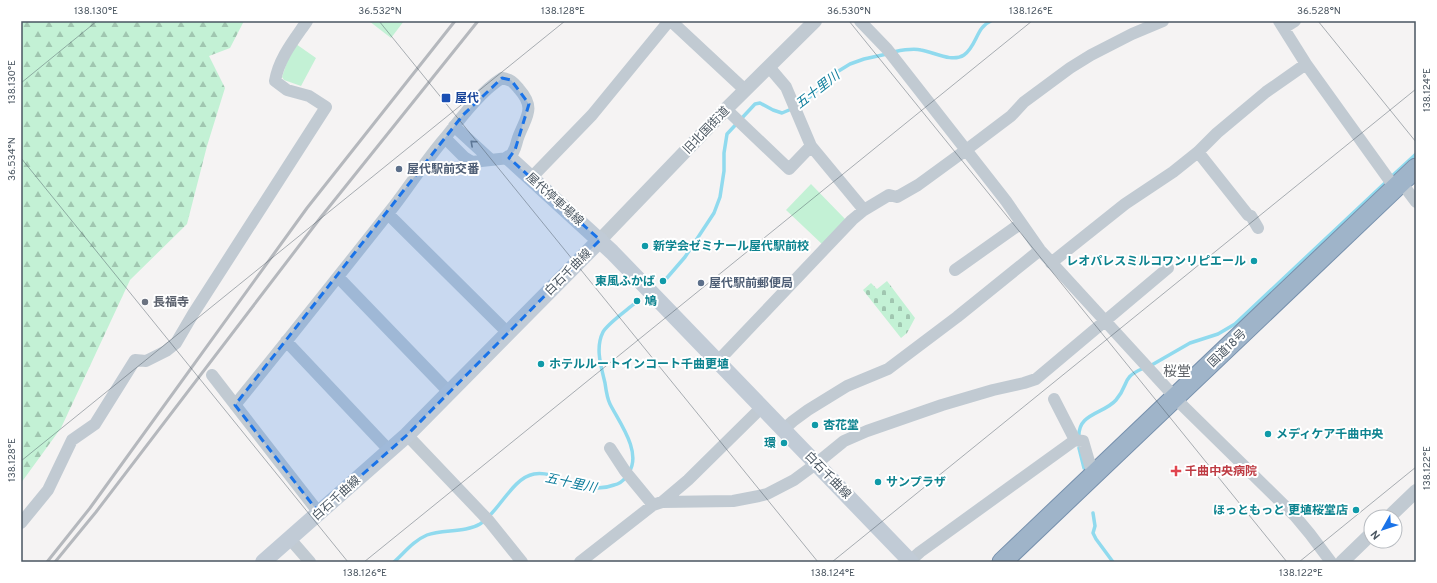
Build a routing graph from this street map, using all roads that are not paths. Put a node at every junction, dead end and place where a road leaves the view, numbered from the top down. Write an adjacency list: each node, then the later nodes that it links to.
1 (307, 21): 54 (street)
2 (670, 21): 10 (street); 20 (street)
3 (815, 21): 9 (street, 旧北国街道)
4 (860, 21): 15 (street)
5 (1163, 21): 15 (street)
6 (1295, 21): 7 (street)
7 (1282, 25): 8 (street)
8 (1306, 64): 16 (street); 21 (street)
9 (769, 67): 10 (street, 旧北国街道); 14 (street)
10 (745, 90): 11 (street, 旧北国街道)
11 (734, 117): 14 (street); 27 (street, 旧北国街道)
12 (454, 126): 13 (street); 17 (street); 18 (street, one-way to 12)
13 (445, 138): 18 (street); 24 (street)
14 (811, 146): 23 (street)
15 (966, 150): 23 (street); 25 (street)
16 (1198, 152): 26 (street); 29 (street)
17 (509, 158): 18 (street); 20 (main road, 屋代停車場線)
18 (491, 160)
19 (1416, 168): 21 (highway, 国道18号)
20 (531, 178): 27 (main road, 屋代停車場線)
21 (1398, 185): 22 (street); 39 (highway, 国道18号)
22 (1416, 202)
23 (864, 210): 36 (street)
24 (388, 214): 32 (street); 34 (street)
25 (1020, 224): 28 (street); 31 (street)
26 (1258, 228)
27 (600, 240): 34 (main road, 白石千曲線); 36 (main road, 白石千曲線)
28 (1040, 250): 29 (street); 43 (street)
29 (1051, 263): 33 (street)
30 (1168, 268): 33 (street)
31 (955, 270)
32 (338, 277): 35 (street); 38 (street)
33 (1103, 321): 39 (street); 48 (street)
34 (508, 333): 38 (main road, 白石千曲線)
35 (286, 341): 41 (street); 47 (street)
36 (718, 361): 42 (main road, 白石千曲線)
37 (212, 375): 41 (street)
38 (449, 392): 44 (main road, 白石千曲線)
39 (1176, 397): 49 (highway, 国道18号); 63 (street)
40 (1054, 399): 45 (street)
41 (235, 405): 53 (street)
42 (762, 407): 43 (main road, 白石千曲線); 51 (street)
43 (784, 429): 48 (main road, 白石千曲線)
44 (407, 435): 47 (main road, 白石千曲線); 59 (street)
45 (1079, 441): 49 (street); 61 (street)
46 (610, 448): 51 (street)
47 (390, 450): 53 (main road, 白石千曲線)
48 (817, 463): 51 (street); 61 (main road, 白石千曲線)
49 (1095, 475): 62 (highway, 国道18号)
50 (1416, 491): 52 (street)
51 (658, 504): 60 (street)
52 (1397, 509)
53 (319, 513): 55 (main road, 白石千曲線)
54 (21, 523)
55 (290, 538): 57 (main road, 白石千曲線); 58 (street)
56 (1363, 542): 64 (street)
57 (263, 562)
58 (310, 562)
59 (522, 562)
60 (580, 562)
61 (911, 562)
62 (1002, 562)
63 (1332, 562)
64 (1342, 562)

